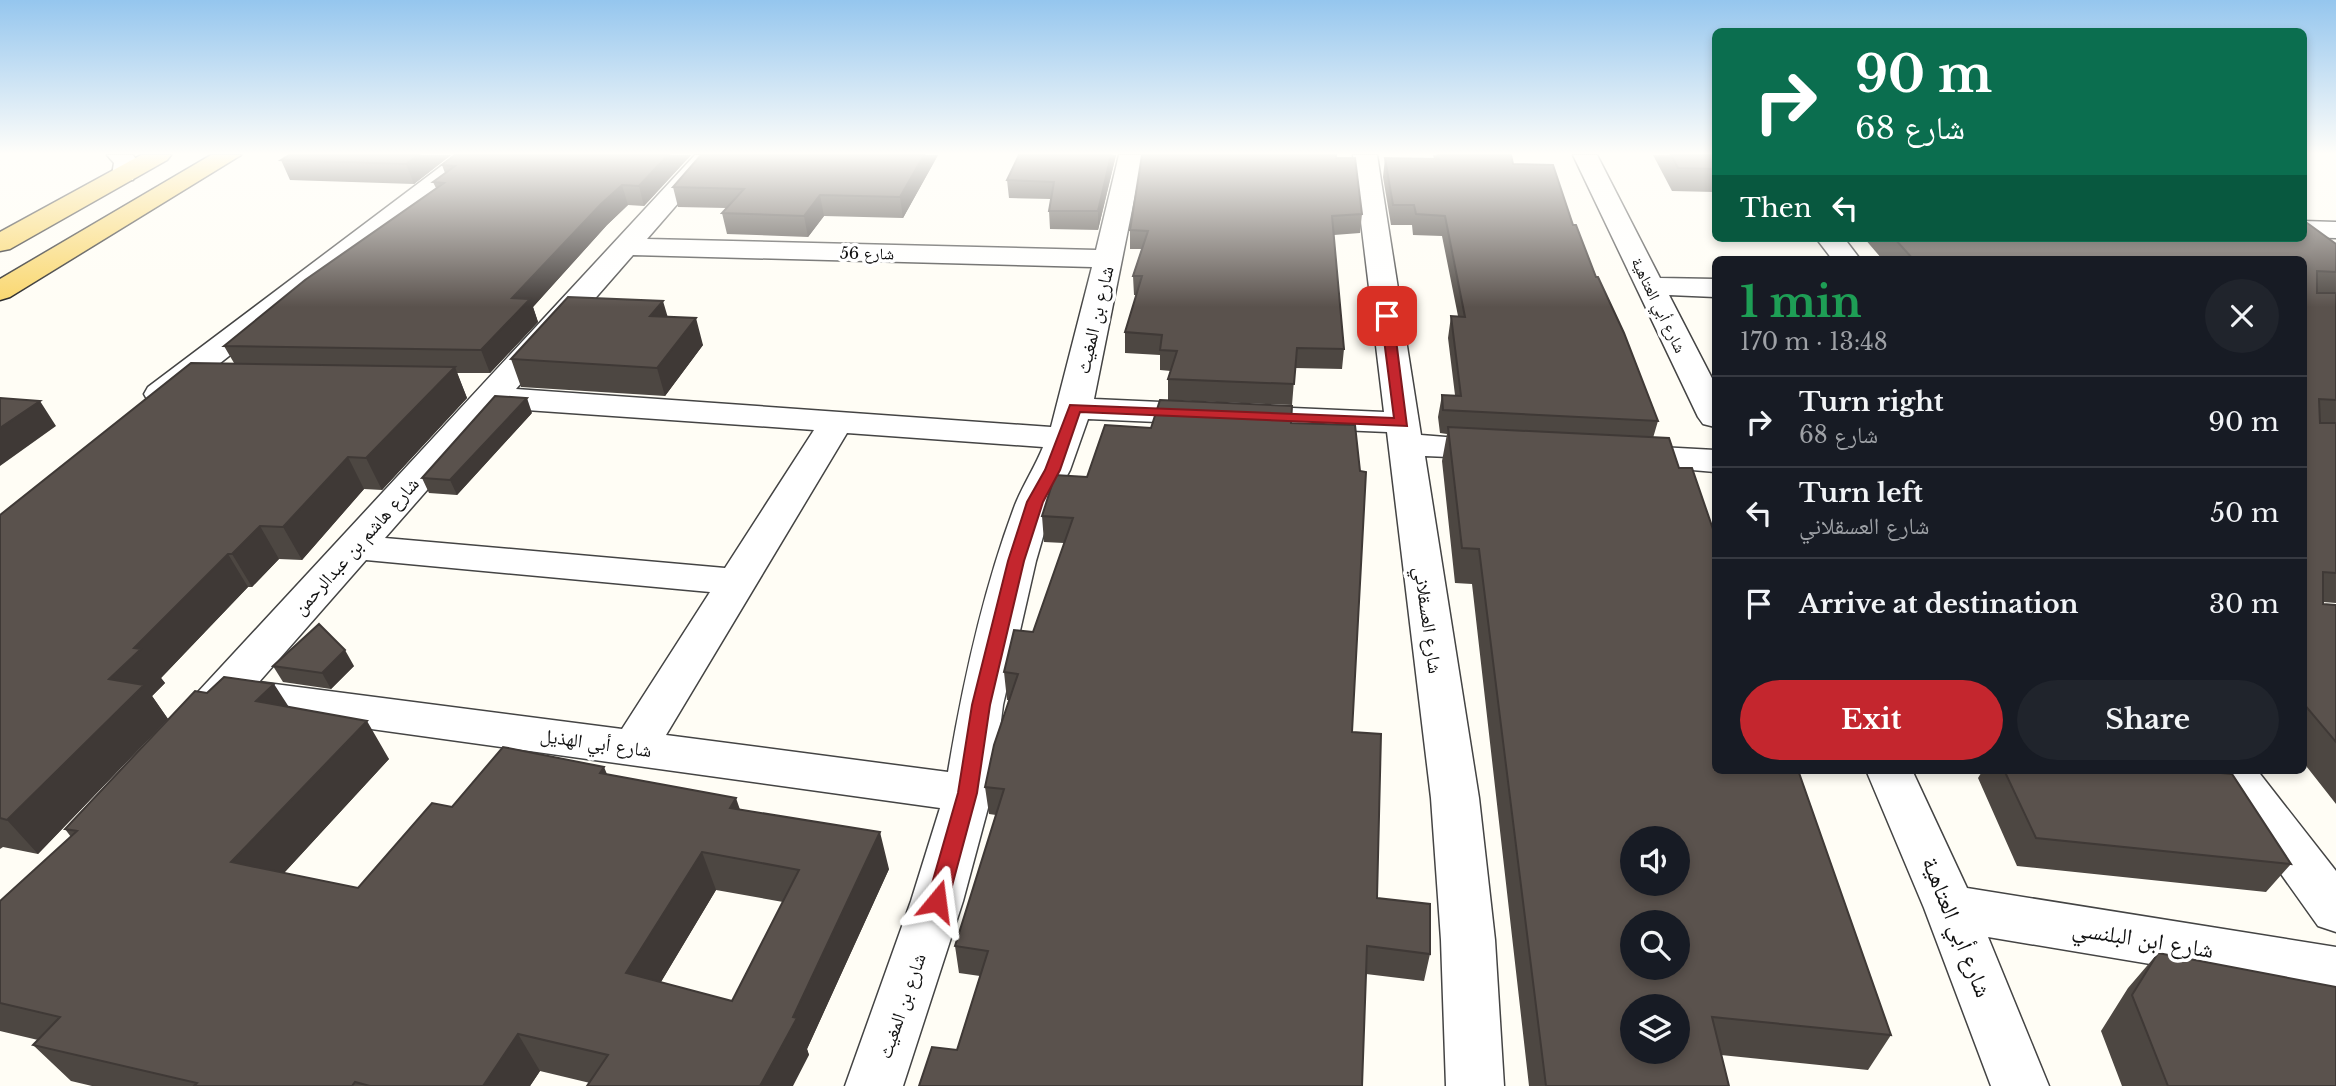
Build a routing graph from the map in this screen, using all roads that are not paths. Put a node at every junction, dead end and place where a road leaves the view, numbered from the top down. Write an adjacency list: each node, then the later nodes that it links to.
1 (58, 206): 12 (main road)
2 (144, 206): 19 (main road)
3 (406, 206): 20 (street)
4 (662, 206): 13 (street, شارع هاشم بن عبدالرحمن)
5 (1120, 206): 16 (street, شارع بن المغيث)
6 (1372, 206): 27 (street, شارع العسقلاني)
7 (1610, 206): 17 (street, شارع أبي العتاهية)
8 (2307, 230): 9 (street)
9 (2336, 230)
10 (2307, 233): 14 (street)
11 (1833, 242): 15 (street)
12 (0, 243)
13 (625, 247): 16 (street, شارع 56); 22 (street, شارع هاشم بن عبدالرحمن)
14 (2336, 253)
15 (1844, 256)
16 (1108, 259): 26 (street, شارع بن المغيث)
17 (1650, 286): 18 (street); 23 (street, شارع أبي العتاهية)
18 (1712, 288)
19 (0, 291)
20 (178, 380): 21 (street); 24 (street)
21 (234, 381)
22 (482, 390): 25 (street); 31 (street, شارع هاشم بن عبدالرحمن)
23 (1712, 411)
24 (136, 413)
25 (836, 422): 26 (street); 32 (street)
26 (1070, 423): 27 (street); 38 (street, شارع بن المغيث)
27 (1403, 434): 28 (street); 43 (street, شارع العسقلاني)
28 (1526, 451)
29 (1594, 454): 30 (street)
30 (1712, 461)
31 (355, 547): 32 (street); 33 (street, شارع هاشم بن عبدالرحمن)
32 (737, 582): 35 (street)
33 (224, 693): 34 (street, شارع هاشم بن عبدالرحمن); 35 (street, شارع أبي الهذيل)
34 (178, 742)
35 (634, 748): 38 (street, شارع أبي الهذيل)
36 (1891, 774): 39 (street, شارع أبي العتاهية)
37 (2233, 774): 40 (street)
38 (968, 793): 42 (street, شارع بن المغيث)
39 (1950, 908): 41 (street, شارع ابن البلنسي); 44 (street, شارع أبي العتاهية)
40 (2336, 910)
41 (2336, 971)
42 (874, 1086)
43 (1475, 1086)
44 (2020, 1086)

